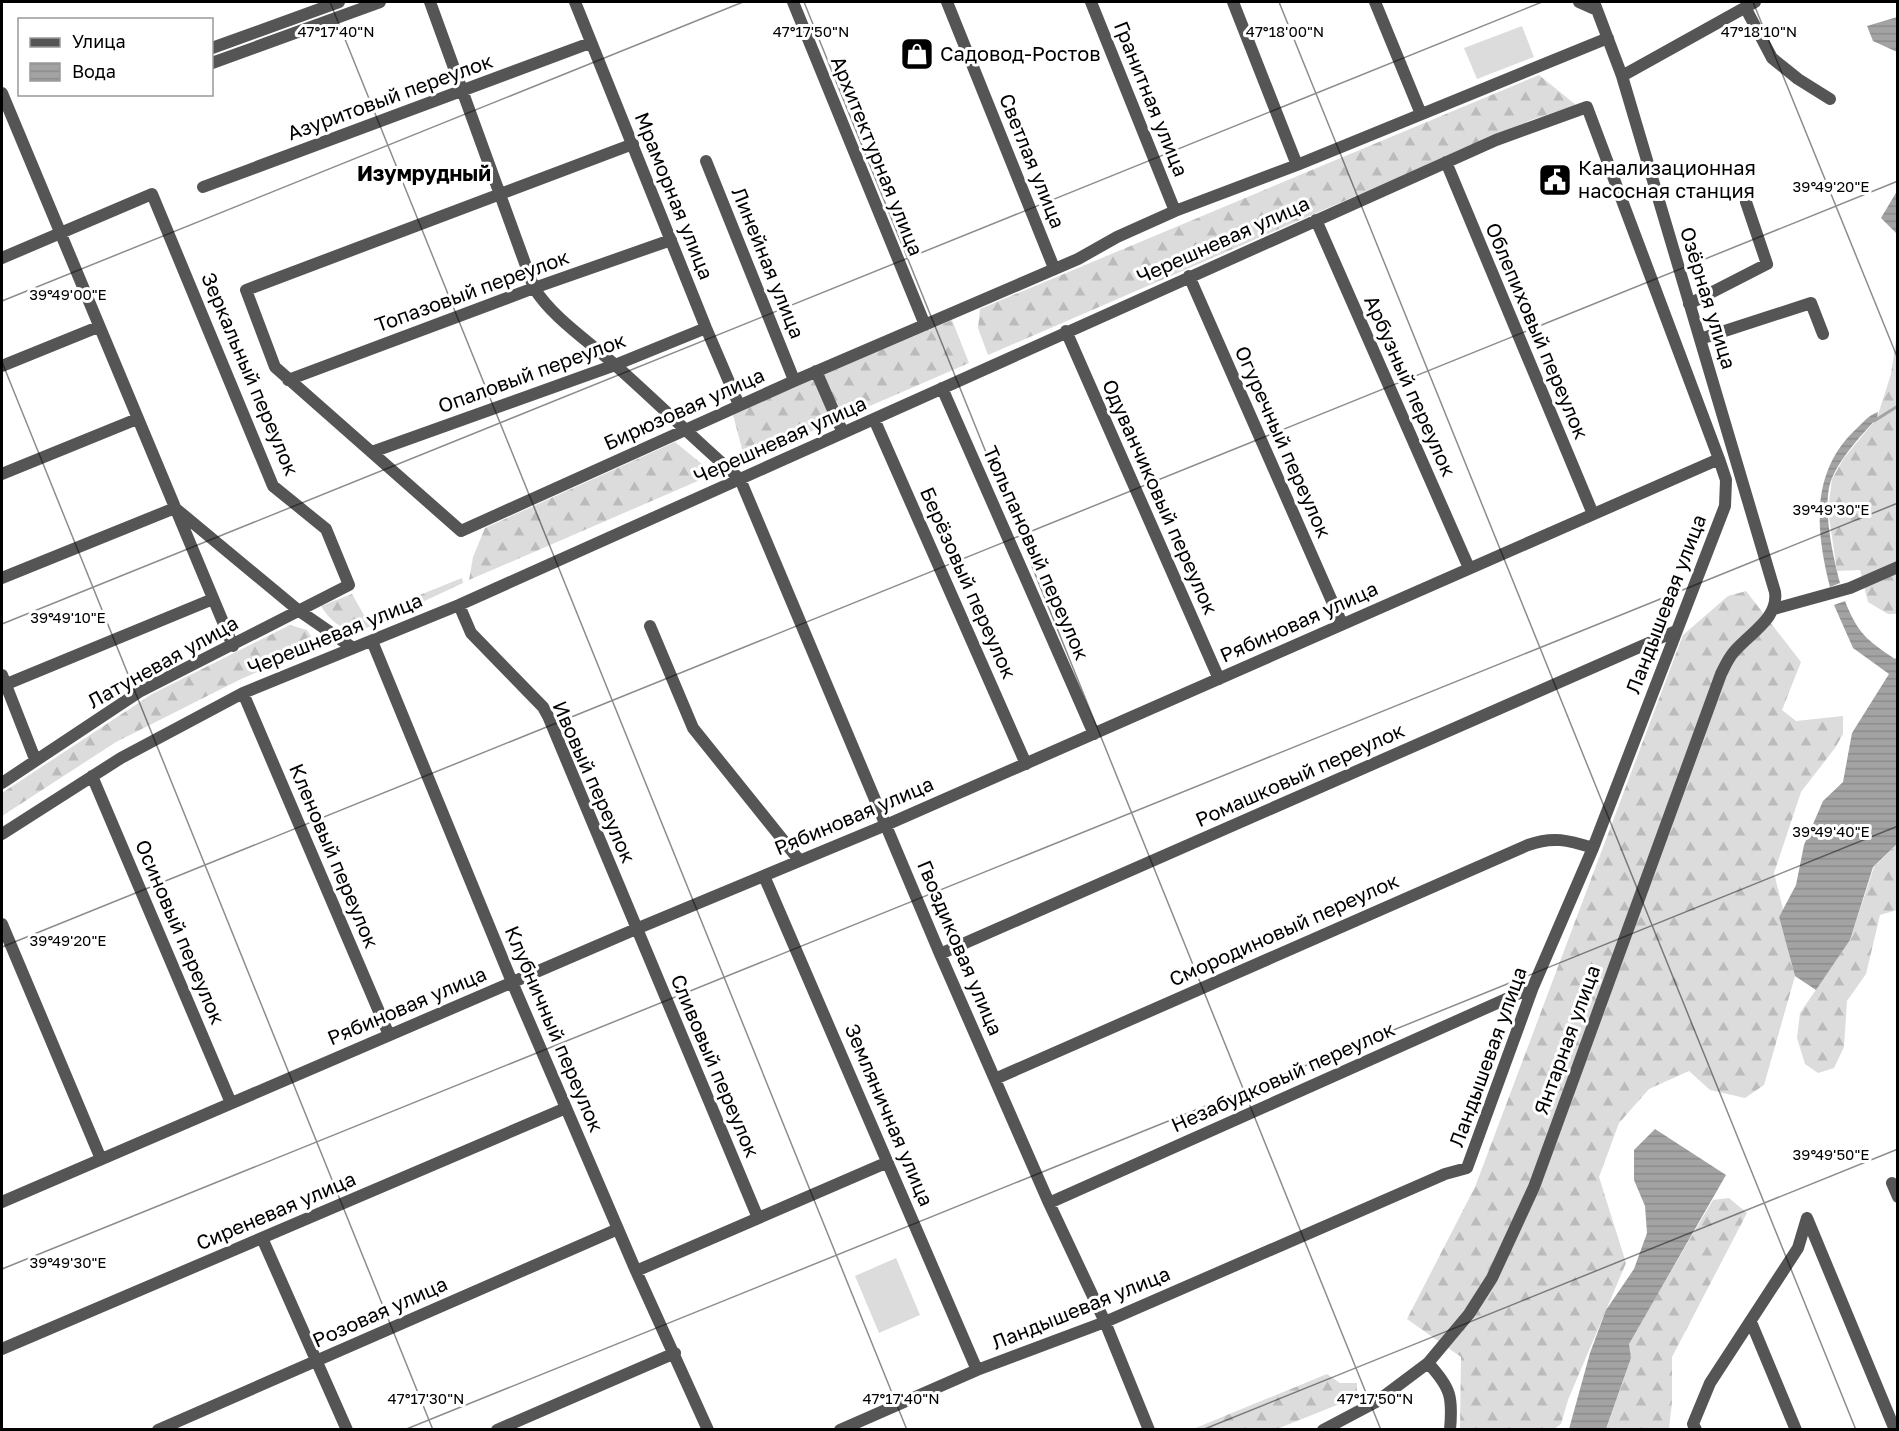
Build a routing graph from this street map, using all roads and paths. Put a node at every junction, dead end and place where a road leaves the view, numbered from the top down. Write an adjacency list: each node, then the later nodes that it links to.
1 (339, 2): 15 (street)
2 (380, 2): 16 (street)
3 (430, 2): 18 (street)
4 (575, 2): 14 (street, Мраморная улица)
5 (793, 2): 39 (street, Архитектурная улица)
6 (947, 2): 35 (street, Светлая улица)
7 (1091, 2): 30 (street, Гранитная улица)
8 (1233, 2): 26 (street)
9 (1375, 2): 22 (street)
10 (1579, 2): 12 (street)
11 (1750, 4): 17 (street); 20 (street)
12 (1596, 6): 13 (street, Озёрная улица)
13 (1608, 38): 17 (street, Озёрная улица); 22 (street, Бирюзовая улица)
14 (590, 43): 18 (street, Азуритовый переулок); 23 (street, Мраморная улица)
15 (213, 48)
16 (213, 63)
17 (1622, 76): 38 (street, Озёрная улица)
18 (462, 92): 27 (street, Азуритовый переулок); 28 (street)
19 (2, 93): 32 (street)
20 (1830, 99)
21 (1587, 107): 25 (street, Черешневая улица); 57 (street, Ландышевая улица)
22 (1420, 114): 26 (street, Бирюзовая улица)
23 (633, 144): 28 (street); 33 (street, Мраморная улица)
24 (706, 161): 49 (street, Линейная улица)
25 (1446, 162): 31 (street, Черешневая улица); 61 (street, Облепиховый переулок)
26 (1297, 165): 30 (street, Бирюзовая улица)
27 (202, 187)
28 (500, 194): 37 (street); 48 (street)
29 (1746, 202): 38 (street)
30 (1175, 211): 35 (street, Бирюзовая улица)
31 (1316, 220): 36 (street, Черешневая улица); 63 (street, Арбузный переулок)
32 (61, 232): 34 (street); 40 (street); 65 (street, Зеркальный переулок)
33 (671, 240): 37 (street, Топазовый переулок); 41 (street, Мраморная улица)
34 (2, 258)
35 (1054, 268): 39 (street, Бирюзовая улица)
36 (1189, 276): 42 (street, Черешневая улица); 70 (street, Огуречный переулок)
37 (534, 288): 45 (street); 48 (street, Топазовый переулок)
38 (1689, 304): 44 (street, Озёрная улица)
39 (925, 325): 47 (street, Бирюзовая улица)
40 (98, 327): 46 (street); 53 (street)
41 (706, 328): 45 (street, Опаловый переулок); 51 (street, Мраморная улица)
42 (1066, 331): 50 (street, Черешневая улица); 76 (street, Одуванчиковый переулок)
43 (1823, 334): 44 (street)
44 (1700, 339): 68 (street, Озёрная улица)
45 (615, 364): 54 (street); 56 (street, Опаловый переулок)
46 (2, 366)
47 (816, 371): 49 (street, Бирюзовая улица); 55 (street)
48 (288, 380): 56 (street)
49 (794, 381): 51 (street, Бирюзовая улица)
50 (942, 388): 52 (street, Черешневая улица); 79 (street, Тюльпановый переулок)
51 (739, 405): 54 (street, Бирюзовая улица)
52 (874, 418): 55 (street, Черешневая улица); 81 (street, Берёзовый переулок)
53 (137, 419): 58 (street); 60 (street)
54 (683, 430): 56 (street, Бирюзовая улица); 59 (street)
55 (843, 433): 59 (street, Черешневая улица)
56 (372, 452)
57 (1719, 459): 61 (street, Рябиновая улица); 72 (street, Ландышевая улица)
58 (2, 474)
59 (740, 479): 67 (street, Черешневая улица); 84 (street, Гвоздиковая улица)
60 (175, 508): 64 (street); 66 (street); 69 (street)
61 (1593, 514): 63 (street, Рябиновая улица)
62 (1898, 567): 68 (street)
63 (1469, 568): 70 (street, Рябиновая улица)
64 (2, 578)
65 (349, 585): 69 (street, Латуневая улица)
66 (213, 599): 74 (street); 77 (street)
67 (459, 605): 73 (street, Черешневая улица); 90 (street, Ивовый переулок)
68 (1774, 609): 113 (street, Янтарная улица)
69 (298, 610): 74 (street, Латуневая улица); 75 (street)
70 (1342, 624): 76 (street, Рябиновая улица)
71 (650, 626): 87 (street)
72 (1676, 631): 86 (street, Ландышевая улица); 91 (street, Ромашковый переулок)
73 (372, 641): 75 (street, Черешневая улица); 92 (street, Клубничный переулок)
74 (232, 646): 80 (street, Латуневая улица)
75 (353, 648): 78 (street, Черешневая улица)
76 (1219, 679): 79 (street, Рябиновая улица)
77 (3, 682): 80 (street)
78 (243, 693): 82 (street, Черешневая улица); 94 (street, Кленовый переулок)
79 (1094, 734): 81 (street, Рябиновая улица)
80 (35, 759): 83 (street, Латуневая улица)
81 (1026, 764): 84 (street, Рябиновая улица)
82 (92, 776): 85 (street, Черешневая улица); 96 (street, Осиновый переулок)
83 (2, 783)
84 (886, 825): 87 (street, Рябиновая улица); 91 (street, Гвоздиковая улица)
85 (2, 834)
86 (1593, 848): 93 (street, Ландышевая улица); 95 (street, Смородиновый переулок)
87 (799, 860): 88 (street, Рябиновая улица)
88 (764, 876): 90 (street, Рябиновая улица); 99 (street, Земляничная улица)
89 (2, 924): 98 (street)
90 (636, 929): 92 (street, Рябиновая улица); 104 (street, Сливовый переулок)
91 (940, 954): 95 (street, Гвоздиковая улица)
92 (512, 982): 94 (street, Рябиновая улица); 97 (street, Клубничный переулок)
93 (1533, 987): 103 (street, Незабудковый переулок); 108 (street, Ландышевая улица)
94 (389, 1035): 96 (street, Рябиновая улица)
95 (995, 1079): 103 (street, Гвоздиковая улица)
96 (231, 1103): 98 (street, Рябиновая улица)
97 (566, 1108): 105 (street, Клубничный переулок); 106 (street, Сиреневая улица)
98 (101, 1159): 102 (street, Рябиновая улица)
99 (888, 1162): 104 (street); 114 (street, Земляничная улица)
100 (1892, 1183): 101 (street)
101 (1898, 1197)
102 (2, 1202)
103 (1049, 1203): 108 (street, Гвоздиковая улица)
104 (758, 1218): 107 (street)
105 (618, 1229): 107 (street, Клубничный переулок); 112 (street, Розовая улица)
106 (262, 1238): 110 (street, Сиреневая улица); 112 (street)
107 (636, 1271): 111 (street, Клубничный переулок)
108 (1105, 1322): 114 (street, Ландышевая улица); 121 (street, Гвоздиковая улица)
109 (1751, 1322): 115 (street); 124 (street); 125 (street)
110 (2, 1349)
111 (675, 1353): 118 (street); 119 (street, Клубничный переулок)
112 (317, 1360): 116 (street, Розовая улица); 117 (street)
113 (1428, 1363): 122 (street, Янтарная улица); 123 (street)
114 (977, 1370): 120 (street, Ландышевая улица)
115 (1694, 1427)
116 (158, 1430)
117 (347, 1430)
118 (497, 1430)
119 (708, 1430)
120 (840, 1430)
121 (1149, 1430)
122 (1323, 1430)
123 (1450, 1430)
124 (1796, 1430)
125 (1895, 1430)

